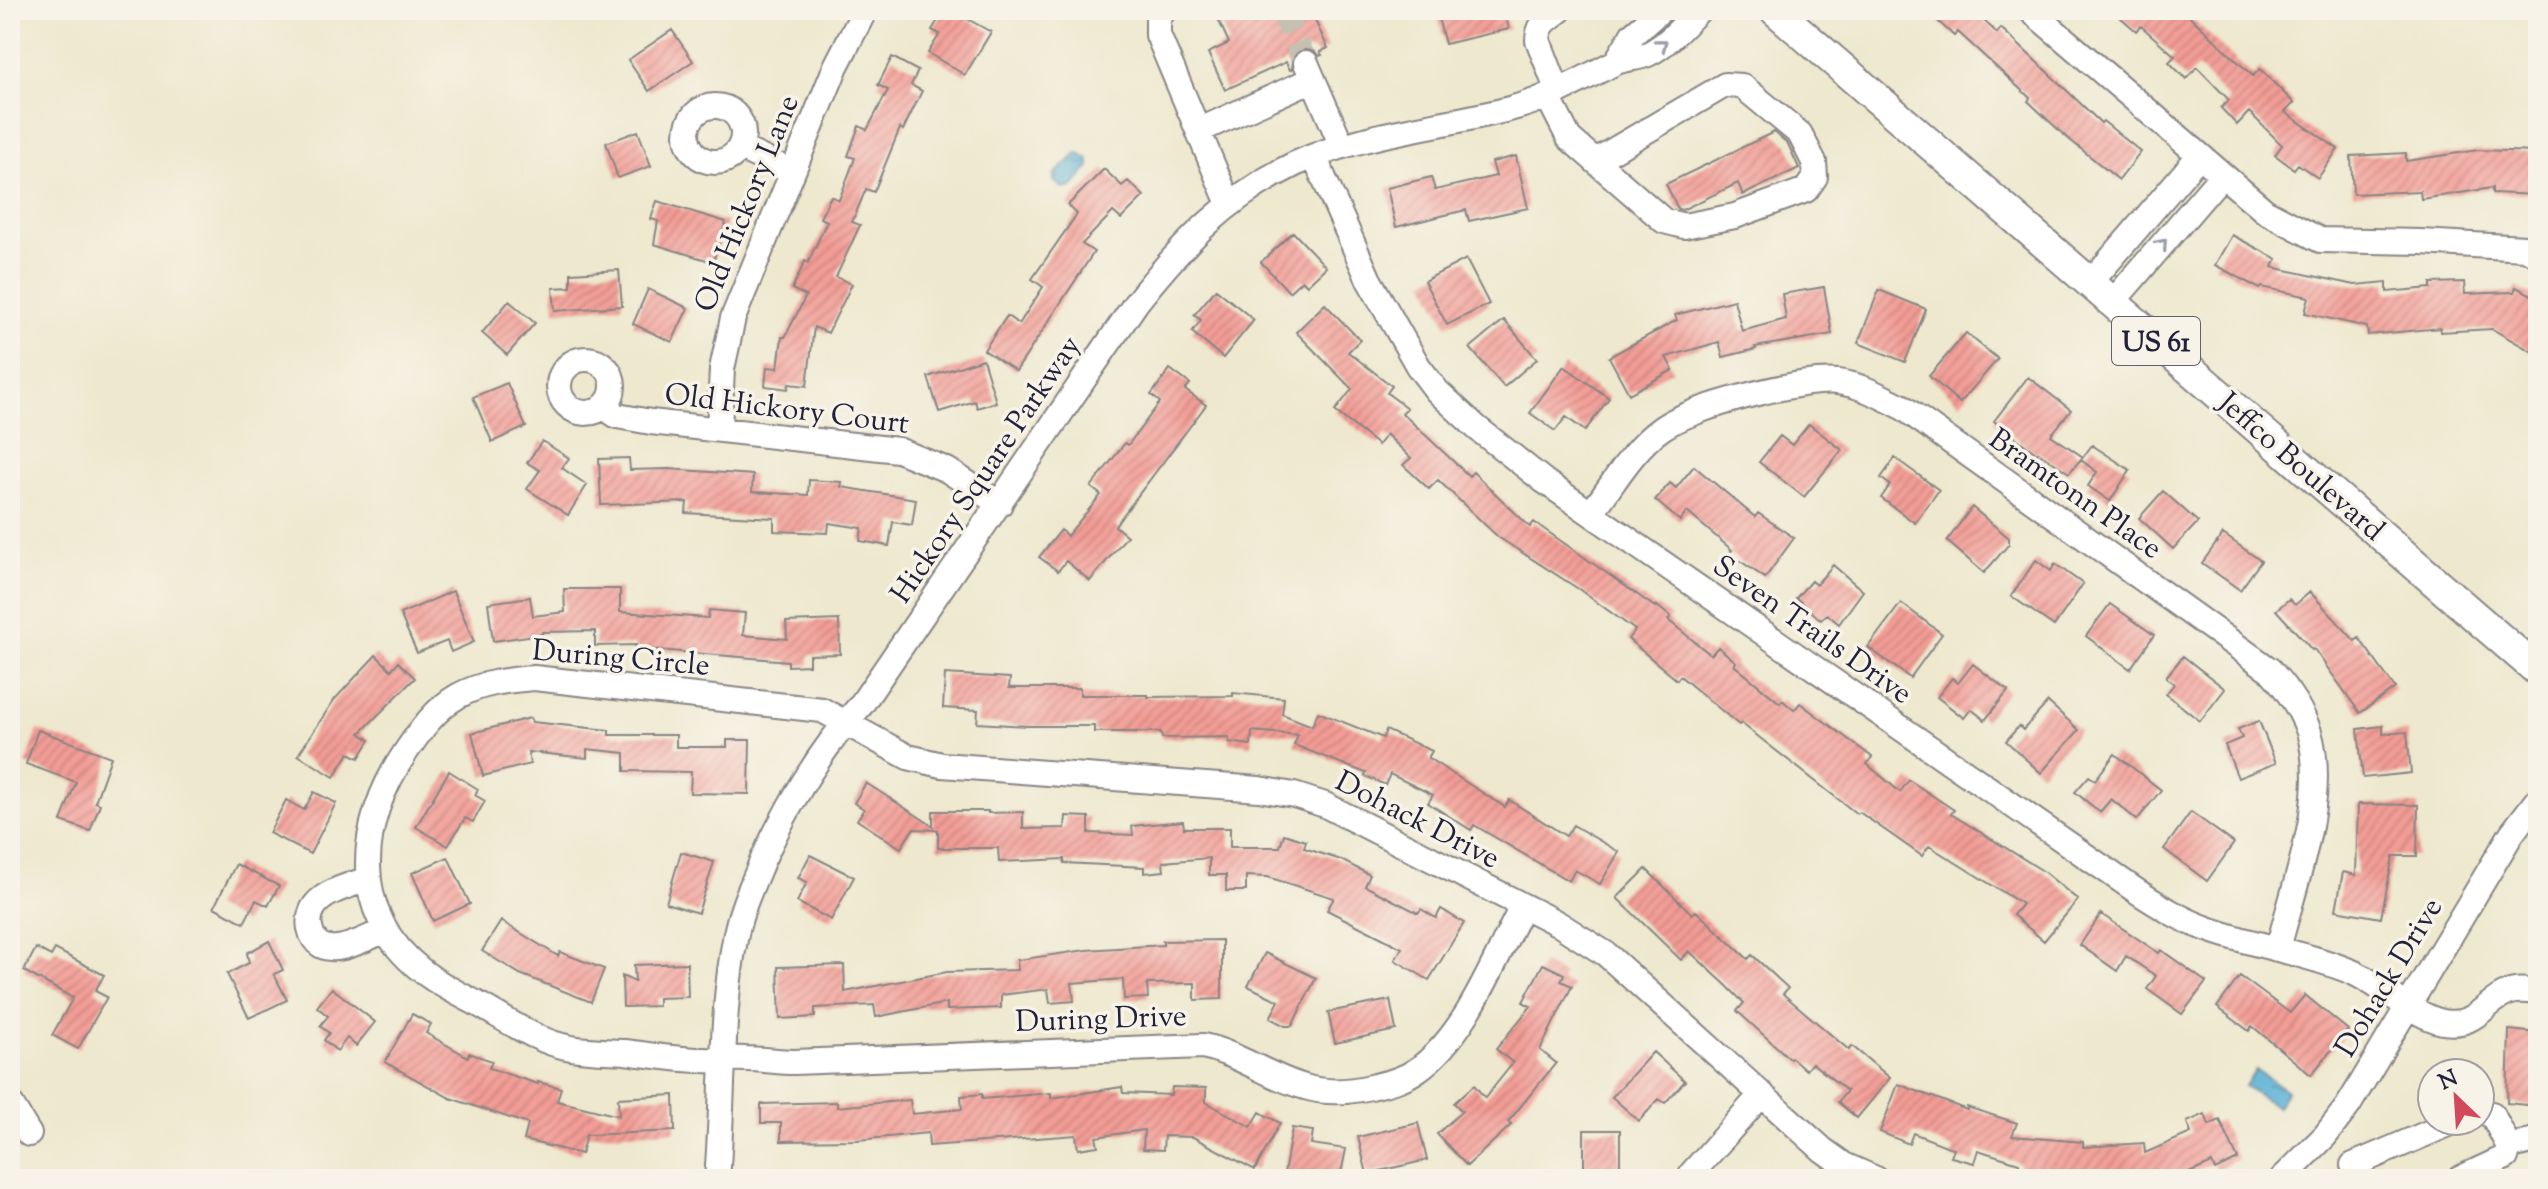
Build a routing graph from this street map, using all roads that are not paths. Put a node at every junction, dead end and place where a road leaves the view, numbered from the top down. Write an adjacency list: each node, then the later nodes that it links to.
1 (865, 10): 18 (street, Old Hickory Lane)
2 (1164, 10): 12 (street)
3 (1528, 10): 9 (street)
4 (1560, 10): 9 (street)
5 (1661, 10): 10 (street, Hickory Square Parkway)
6 (1699, 10): 10 (street, Hickory Square Parkway, one-way to 6)
7 (1775, 10): 22 (main road, Jeffco Boulevard / US 61)
8 (2030, 10): 16 (street)
9 (1538, 40): 11 (street)
10 (1616, 62): 11 (street, Hickory Square Parkway)
11 (1553, 94): 13 (street, Hickory Square Parkway); 17 (street)
12 (1198, 131): 13 (street); 20 (street)
13 (1342, 146): 15 (street, Hickory Square Parkway)
14 (740, 148): 18 (street)
15 (1314, 156): 20 (street, Hickory Square Parkway); 26 (street, Seven Trails Drive)
16 (2199, 156): 19 (street); 22 (street)
17 (1595, 161): 17 (street)
18 (792, 172): 24 (street, Old Hickory Lane)
19 (2222, 175): 21 (street); 22 (street, one-way to 19)
20 (1229, 204): 25 (street, Hickory Square Parkway)
21 (2538, 255)
22 (2101, 293): 27 (main road, Jeffco Boulevard / US 61)
23 (604, 407): 24 (street, Old Hickory Court)
24 (719, 429): 25 (street, Old Hickory Court)
25 (1000, 504): 28 (street, Hickory Square Parkway)
26 (1591, 513): 33 (street, Seven Trails Drive); 33 (street, Bramtonn Place)
27 (2538, 671)
28 (846, 722): 30 (street, During Circle); 31 (street, Dohack Drive); 37 (street, Hickory Square Parkway)
29 (2538, 799): 36 (street, Dohack Drive)
30 (368, 879): 32 (street, During Circle); 32 (street)
31 (1522, 907): 37 (street, During Drive); 38 (street, Dohack Drive)
32 (385, 930): 37 (street, During Circle)
33 (2278, 949): 36 (street, Seven Trails Drive)
34 (2538, 970): 35 (street, Seven Trails Drive)
35 (2528, 991): 36 (street, Seven Trails Drive)
36 (2408, 1005): 42 (street, Dohack Drive)
37 (723, 1059): 48 (street, Hickory Square Parkway)
38 (1762, 1094): 47 (street); 49 (street, Dohack Drive)
39 (10, 1103): 41 (street)
40 (2496, 1122): 45 (street)
41 (29, 1134)
42 (2325, 1136): 46 (street); 50 (street, Dohack Drive)
43 (2425, 1137): 46 (street)
44 (2538, 1139): 45 (street)
45 (2509, 1147): 51 (street)
46 (2356, 1172)
47 (1692, 1173)
48 (717, 1179)
49 (1876, 1179)
50 (2282, 1179)
51 (2459, 1179)

